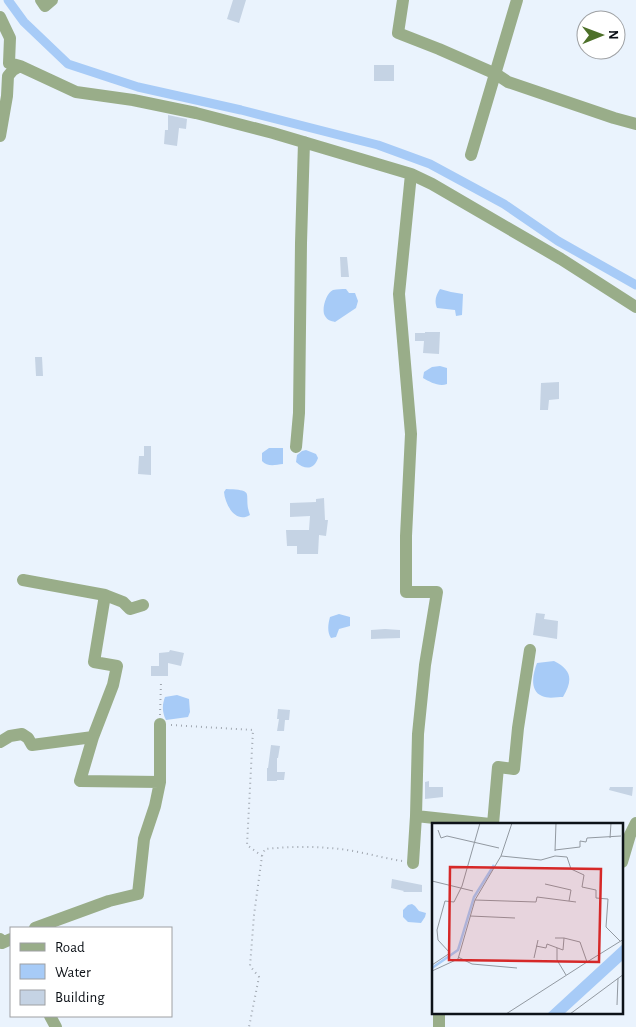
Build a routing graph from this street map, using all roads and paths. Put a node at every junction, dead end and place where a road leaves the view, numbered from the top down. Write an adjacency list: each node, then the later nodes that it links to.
1 (41, 0): 2 (street)
2 (52, 0)
3 (403, 0): 7 (street)
4 (518, 0): 7 (street)
5 (0, 17): 6 (street)
6 (20, 66): 9 (street); 10 (street)
7 (496, 74): 8 (street); 11 (street)
8 (636, 124)
9 (0, 136)
10 (304, 142): 12 (street); 14 (street)
11 (472, 155)
12 (410, 174): 13 (street); 24 (street)
13 (636, 307)
14 (296, 448)
15 (23, 580): 16 (street)
16 (105, 595): 17 (street); 21 (street)
17 (143, 605)
18 (530, 650): 26 (street)
19 (161, 682): 20 (path)
20 (160, 724): 23 (street); 29 (path)
21 (93, 737): 22 (street); 23 (street)
22 (0, 742)
23 (160, 782): 31 (street)
24 (416, 816): 25 (street); 30 (street)
25 (482, 823)
26 (492, 823)
27 (636, 823): 28 (street)
28 (624, 855)
29 (262, 856): 30 (path); 33 (path)
30 (413, 862)
31 (38, 927)
32 (439, 1014): 34 (street)
33 (249, 1027)
34 (439, 1027)

